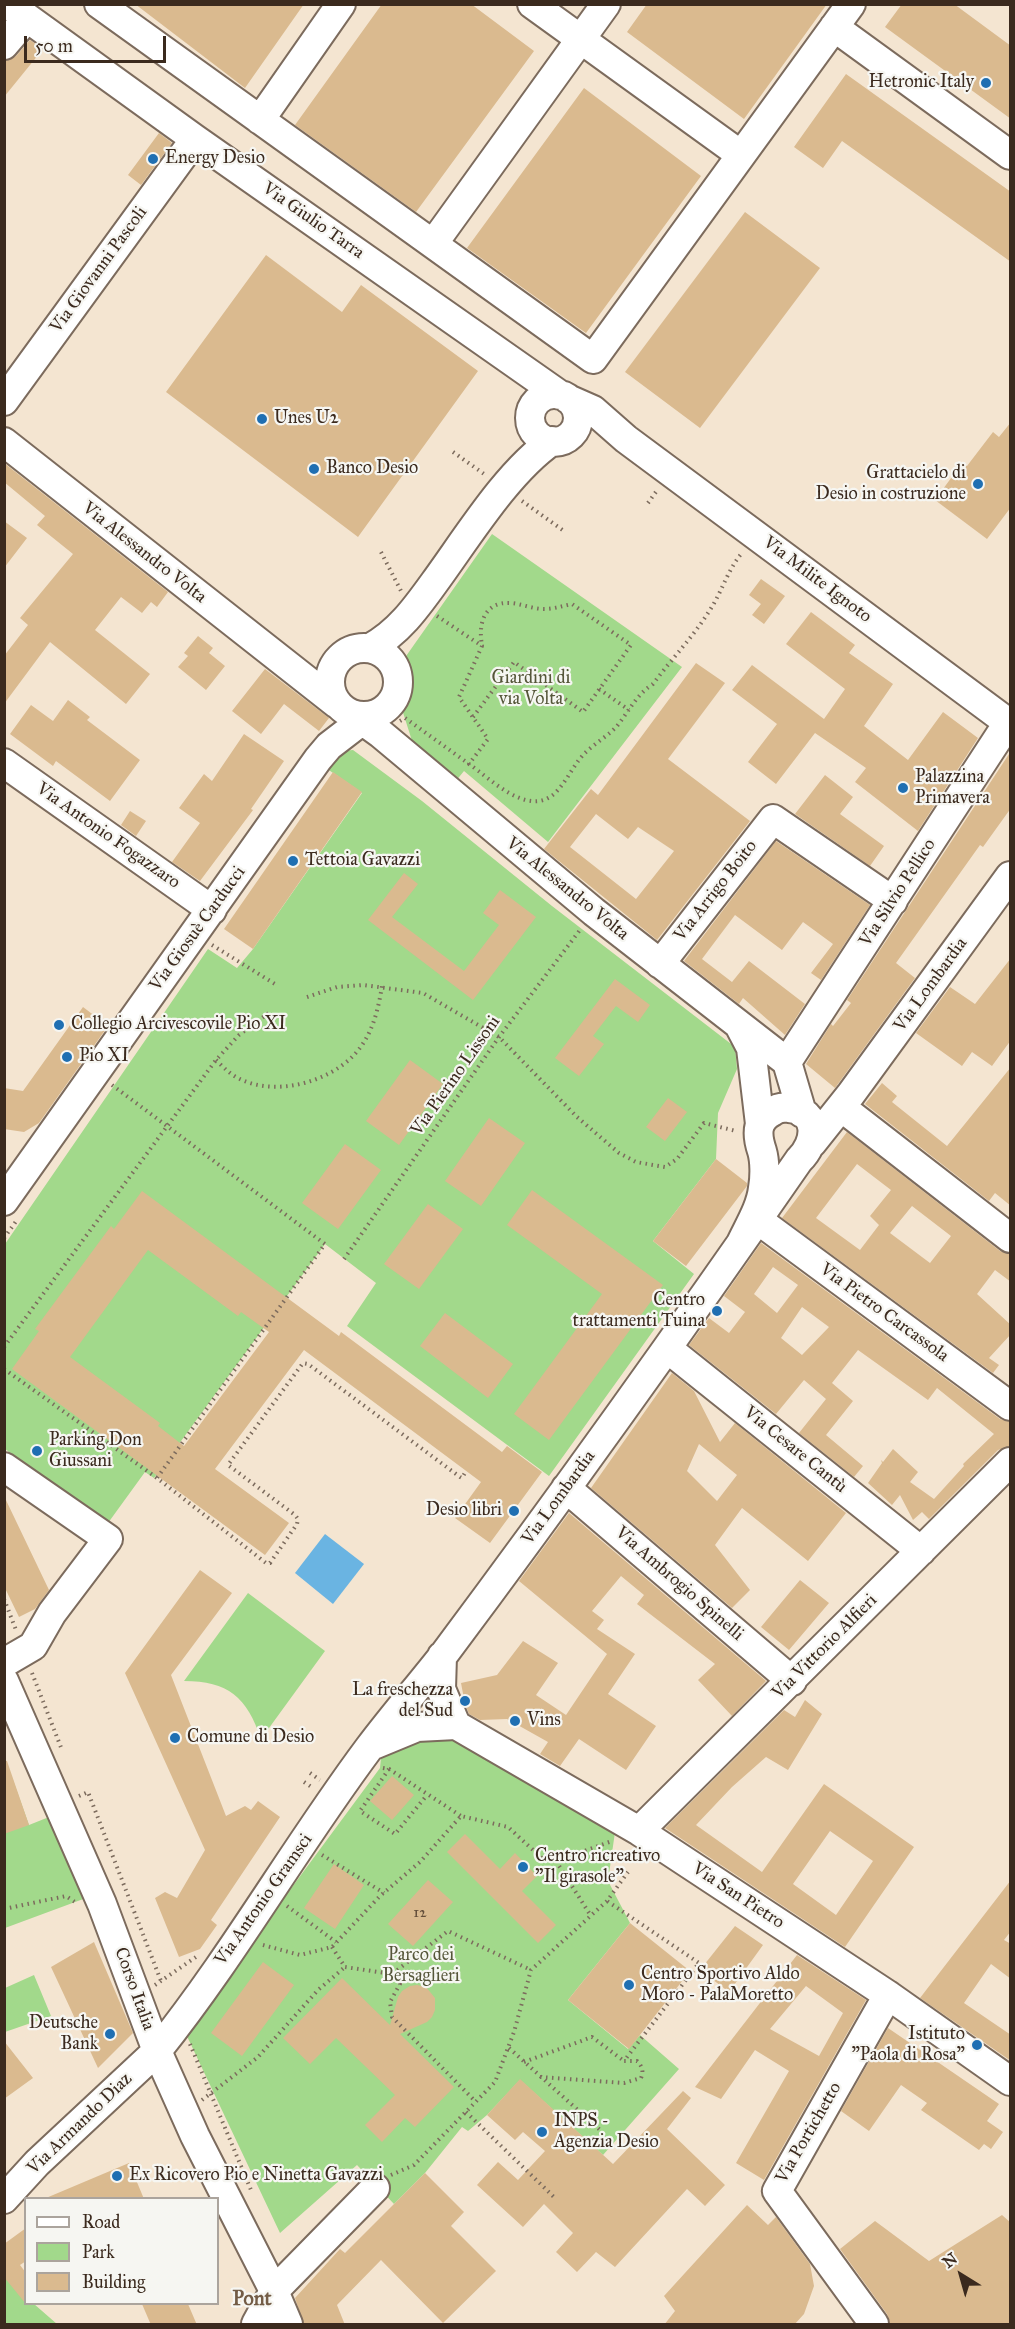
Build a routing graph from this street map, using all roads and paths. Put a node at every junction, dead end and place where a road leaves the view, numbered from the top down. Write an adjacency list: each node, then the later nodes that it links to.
1 (99, 4): 9 (street)
2 (341, 4): 9 (street)
3 (532, 4): 7 (street)
4 (606, 4): 7 (street)
5 (17, 11): 8 (street); 10 (street, Via Giulio Tarra)
6 (842, 16): 11 (street); 12 (street)
7 (581, 40): 11 (street); 13 (street)
8 (4, 45)
9 (260, 120): 13 (street)
10 (195, 139): 14 (street, Via Giulio Tarra); 15 (street, Via Giovanni Pascoli)
11 (741, 155): 13 (street)
12 (1011, 155)
13 (433, 244)
14 (564, 397): 16 (street); 16 (street); 17 (street, Via Milite Ignoto)
15 (4, 402)
16 (553, 434): 17 (street, Via Milite Ignoto); 23 (street)
17 (626, 439): 19 (street, Via Milite Ignoto)
18 (4, 442): 26 (street, Via Alessandro Volta)
19 (671, 472): 20 (path); 32 (street, Via Milite Ignoto)
20 (648, 503)
21 (746, 549): 29 (path)
22 (381, 552): 23 (path)
23 (419, 604): 24 (path); 25 (street)
24 (482, 646): 28 (path); 31 (path)
25 (379, 653): 27 (street); 30 (street)
26 (284, 664): 27 (street); 30 (street, Via Alessandro Volta)
27 (334, 666): 30 (street)
28 (599, 689): 29 (path); 31 (path)
29 (629, 710): 31 (path)
30 (359, 712): 36 (street, Via Giosuè Carducci); 37 (street, Via Alessandro Volta)
31 (473, 717)
32 (1010, 723): 35 (street, Via Silvio Pellico)
33 (4, 763): 36 (street, Via Antonio Fogazzaro)
34 (1011, 876): 49 (street, Via Lombardia)
35 (893, 901): 39 (street, Via Arrigo Boito); 47 (street, Via Silvio Pellico)
36 (212, 910): 38 (street, Via Giosuè Carducci)
37 (594, 912): 39 (street, Via Alessandro Volta); 45 (path, Via Pierino Lissoni)
38 (195, 934): 40 (path); 48 (street, Via Giosuè Carducci)
39 (660, 964): 44 (street, Via Alessandro Volta)
40 (275, 984)
41 (382, 986): 42 (path); 45 (path); 46 (path)
42 (307, 997)
43 (270, 1012): 46 (path)
44 (736, 1021): 47 (street, Via Alessandro Volta); 52 (street, Via Alessandro Volta)
45 (499, 1037): 52 (path); 58 (path, Via Pierino Lissoni)
46 (216, 1060): 51 (path)
47 (787, 1062): 50 (street)
48 (93, 1075): 51 (path); 54 (street, Via Giosuè Carducci)
49 (846, 1101): 50 (street); 53 (street, Via Lombardia); 56 (street)
50 (802, 1113): 52 (street); 53 (street)
51 (166, 1125): 59 (path); 66 (path)
52 (760, 1137): 53 (street); 57 (street, Via Lombardia)
53 (806, 1151): 55 (street, Via Lombardia)
54 (4, 1201)
55 (758, 1220): 57 (street, Via Lombardia); 62 (street, Via Pietro Carcassola)
56 (1011, 1238)
57 (741, 1244): 60 (street, Via Lombardia)
58 (344, 1259)
59 (4, 1347)
60 (668, 1349): 67 (street, Via Lombardia); 68 (street, Via Cesare Cantù)
61 (4, 1369): 66 (path)
62 (1011, 1406)
63 (1011, 1462): 68 (street, Via Vittorio Alfieri)
64 (4, 1467): 71 (street)
65 (466, 1472): 66 (path)
66 (157, 1478)
67 (567, 1488): 70 (street, Via Lombardia); 73 (street, Via Ambrogio Spinelli)
68 (921, 1551): 73 (street, Via Vittorio Alfieri)
69 (4, 1599): 71 (path)
70 (442, 1656): 74 (street); 75 (street, Via Lombardia)
71 (14, 1658): 76 (path)
72 (4, 1681): 81 (street, Corso Italia)
73 (792, 1681): 83 (street, Via Vittorio Alfieri)
74 (456, 1725): 75 (street); 83 (street, Via San Pietro)
75 (366, 1751): 77 (path); 93 (street, Via Antonio Gramsci)
76 (63, 1752)
77 (389, 1769): 80 (path); 80 (path)
78 (304, 1782): 79 (path)
79 (315, 1790)
80 (427, 1795): 82 (path)
81 (72, 1796): 100 (path); 101 (street, Corso Italia)
82 (461, 1816): 85 (path); 87 (path)
83 (639, 1831): 85 (path); 102 (street, Via San Pietro)
84 (318, 1853): 87 (path)
85 (556, 1861): 92 (path)
86 (628, 1872): 88 (path)
87 (384, 1893): 94 (path)
88 (607, 1901): 92 (path); 107 (path)
89 (284, 1904): 94 (path)
90 (80, 1906): 91 (path)
91 (4, 1909)
92 (591, 1916): 98 (path)
93 (239, 1939): 95 (path); 105 (street, Via Antonio Gramsci)
94 (336, 1942): 95 (path)
95 (332, 1947): 97 (path)
96 (203, 1952): 100 (path)
97 (345, 1967): 99 (path); 110 (path)
98 (531, 1970): 99 (path); 104 (path)
99 (392, 1974): 111 (path)
100 (161, 1981): 101 (path)
101 (136, 1995): 105 (street, Corso Italia)
102 (888, 1995): 109 (street, Via San Pietro); 121 (street, Via Portichetto)
103 (189, 2041): 110 (path)
104 (509, 2048): 106 (path); 111 (path)
105 (157, 2051): 113 (street, Corso Italia); 117 (street, Via Armando Diaz)
106 (524, 2061): 107 (path); 108 (path)
107 (624, 2061): 108 (path)
108 (540, 2077): 114 (path)
109 (1011, 2081)
110 (210, 2092): 113 (path); 116 (path)
111 (476, 2102): 112 (path)
112 (466, 2112): 115 (path); 118 (path)
113 (184, 2113): 119 (street, Corso Italia)
114 (600, 2130)
115 (375, 2188): 119 (street)
116 (251, 2191)
117 (4, 2199)
118 (556, 2199)
119 (282, 2305): 120 (street)
120 (256, 2325)
121 (874, 2325)

